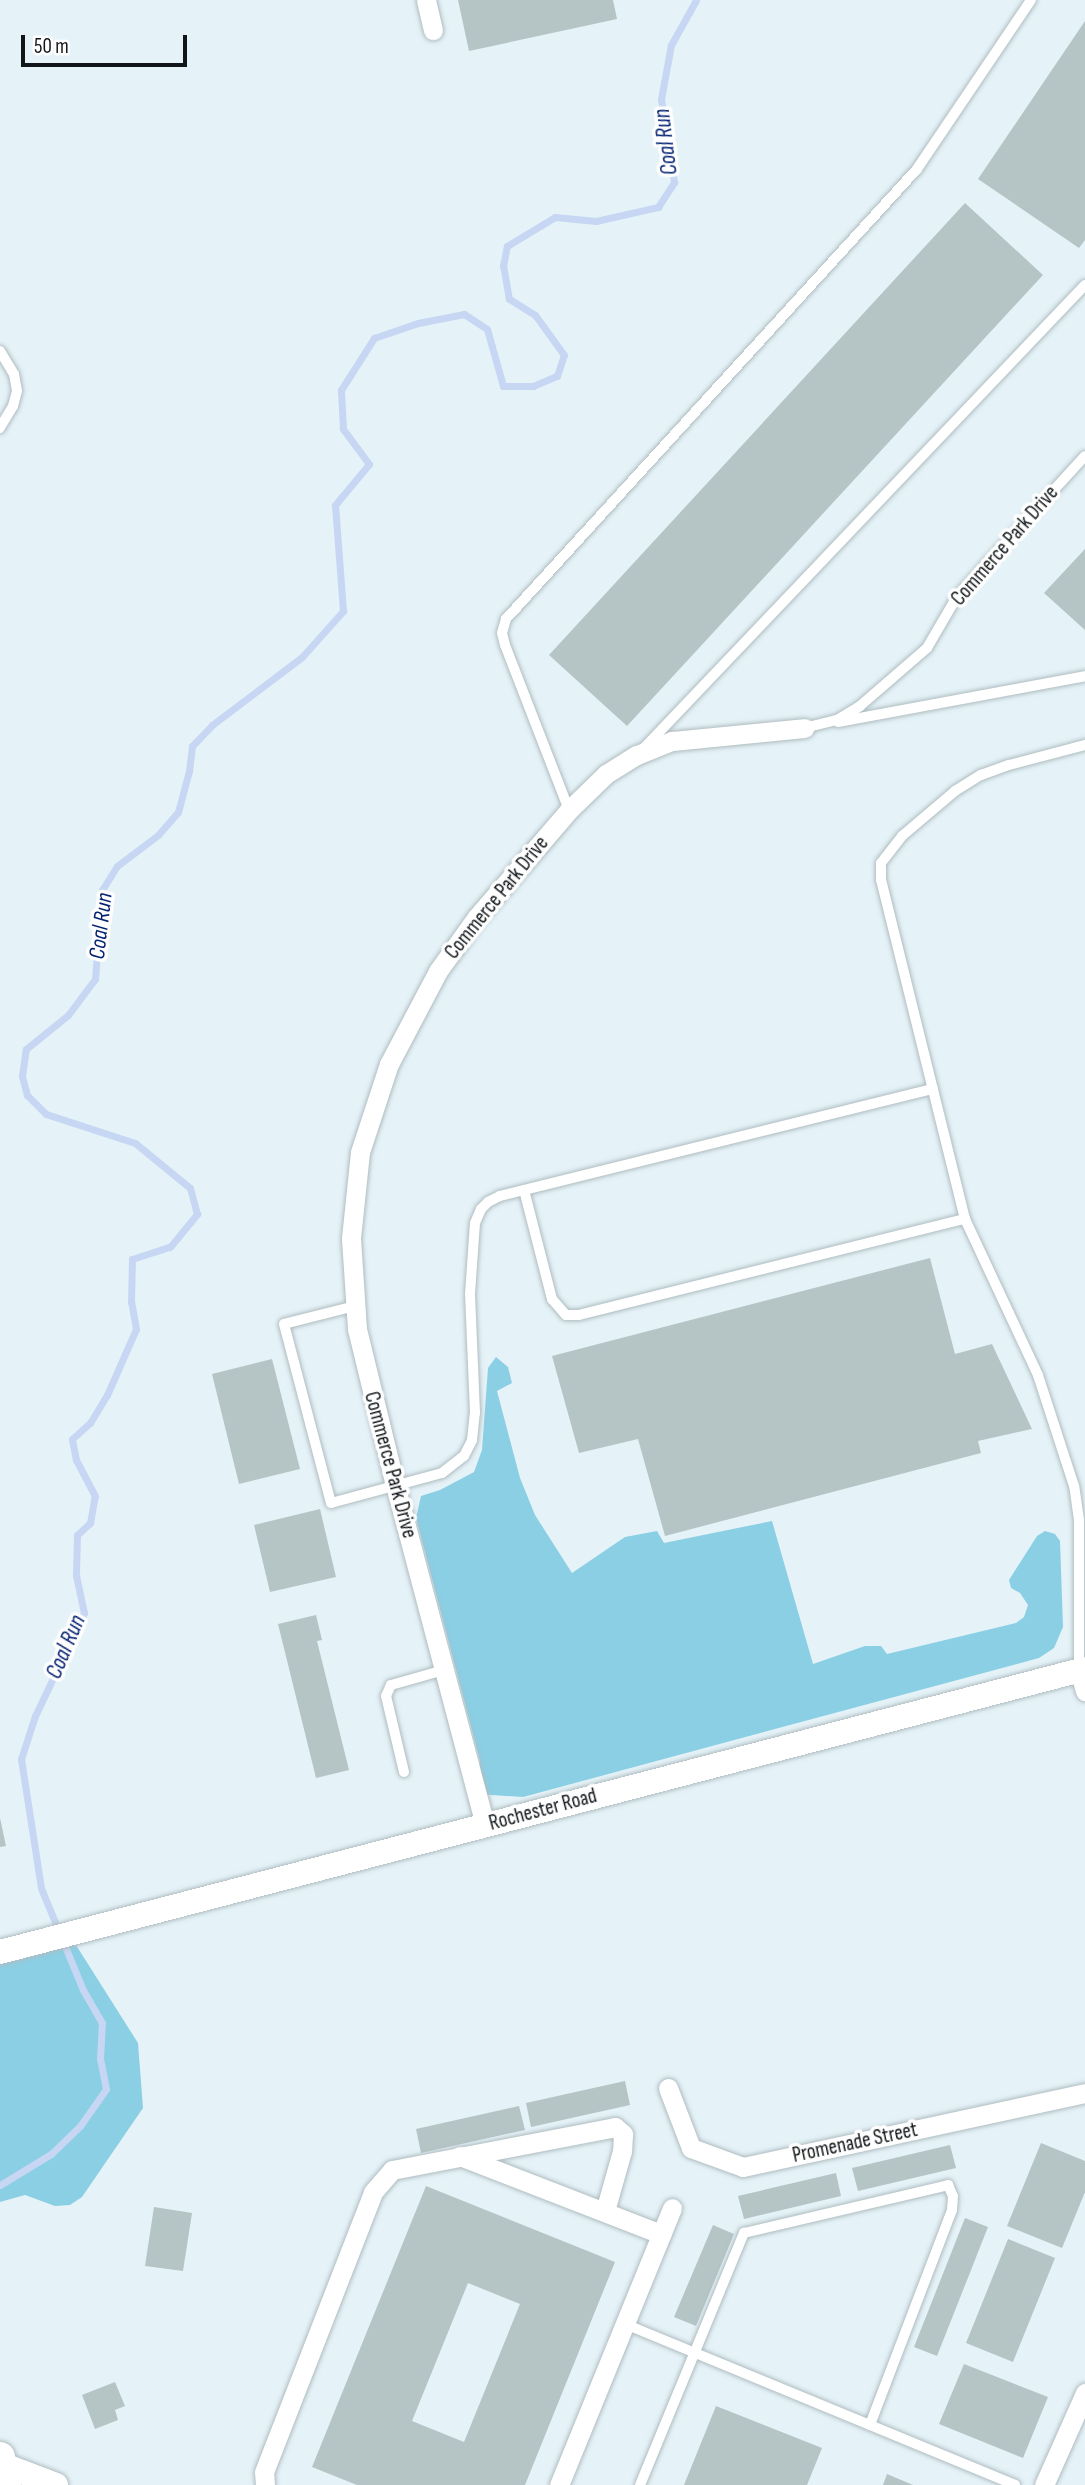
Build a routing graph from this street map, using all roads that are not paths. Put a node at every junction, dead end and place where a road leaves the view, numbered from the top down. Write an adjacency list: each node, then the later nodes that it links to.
1 (426, 0): 3 (street)
2 (1031, 0): 12 (lane)
3 (433, 30)
4 (1085, 285): 11 (lane)
5 (0, 351): 6 (lane)
6 (0, 428)
7 (1085, 456): 9 (lane, Commerce Park Drive)
8 (1085, 676): 9 (lane)
9 (804, 728): 11 (street, Commerce Park Drive)
10 (1085, 745): 13 (lane)
11 (637, 755): 12 (street, Commerce Park Drive)
12 (569, 810): 16 (street, Commerce Park Drive)
13 (933, 1089): 14 (lane); 15 (lane)
14 (524, 1190): 15 (lane); 17 (lane)
15 (965, 1219): 19 (lane)
16 (355, 1306): 17 (street, Commerce Park Drive); 17 (lane)
17 (395, 1485): 18 (street, Commerce Park Drive)
18 (444, 1670): 20 (lane); 21 (street, Commerce Park Drive)
19 (1083, 1676): 21 (street, Rochester Road)
20 (404, 1772)
21 (485, 1825): 22 (street, Rochester Road)
22 (0, 1952)
23 (668, 2088): 24 (street, Promenade Street)
24 (1085, 2093)
25 (459, 2156): 27 (street); 27 (street); 35 (street)
26 (672, 2208): 28 (street)
27 (605, 2211): 28 (street)
28 (662, 2234): 29 (street)
29 (625, 2324): 30 (lane); 36 (street)
30 (696, 2354): 32 (lane); 32 (lane); 37 (lane)
31 (1085, 2393): 39 (street)
32 (870, 2425): 38 (lane)
33 (2, 2468): 34 (street)
34 (56, 2485)
35 (265, 2485)
36 (559, 2485)
37 (640, 2485)
38 (1015, 2485)
39 (1044, 2485)

